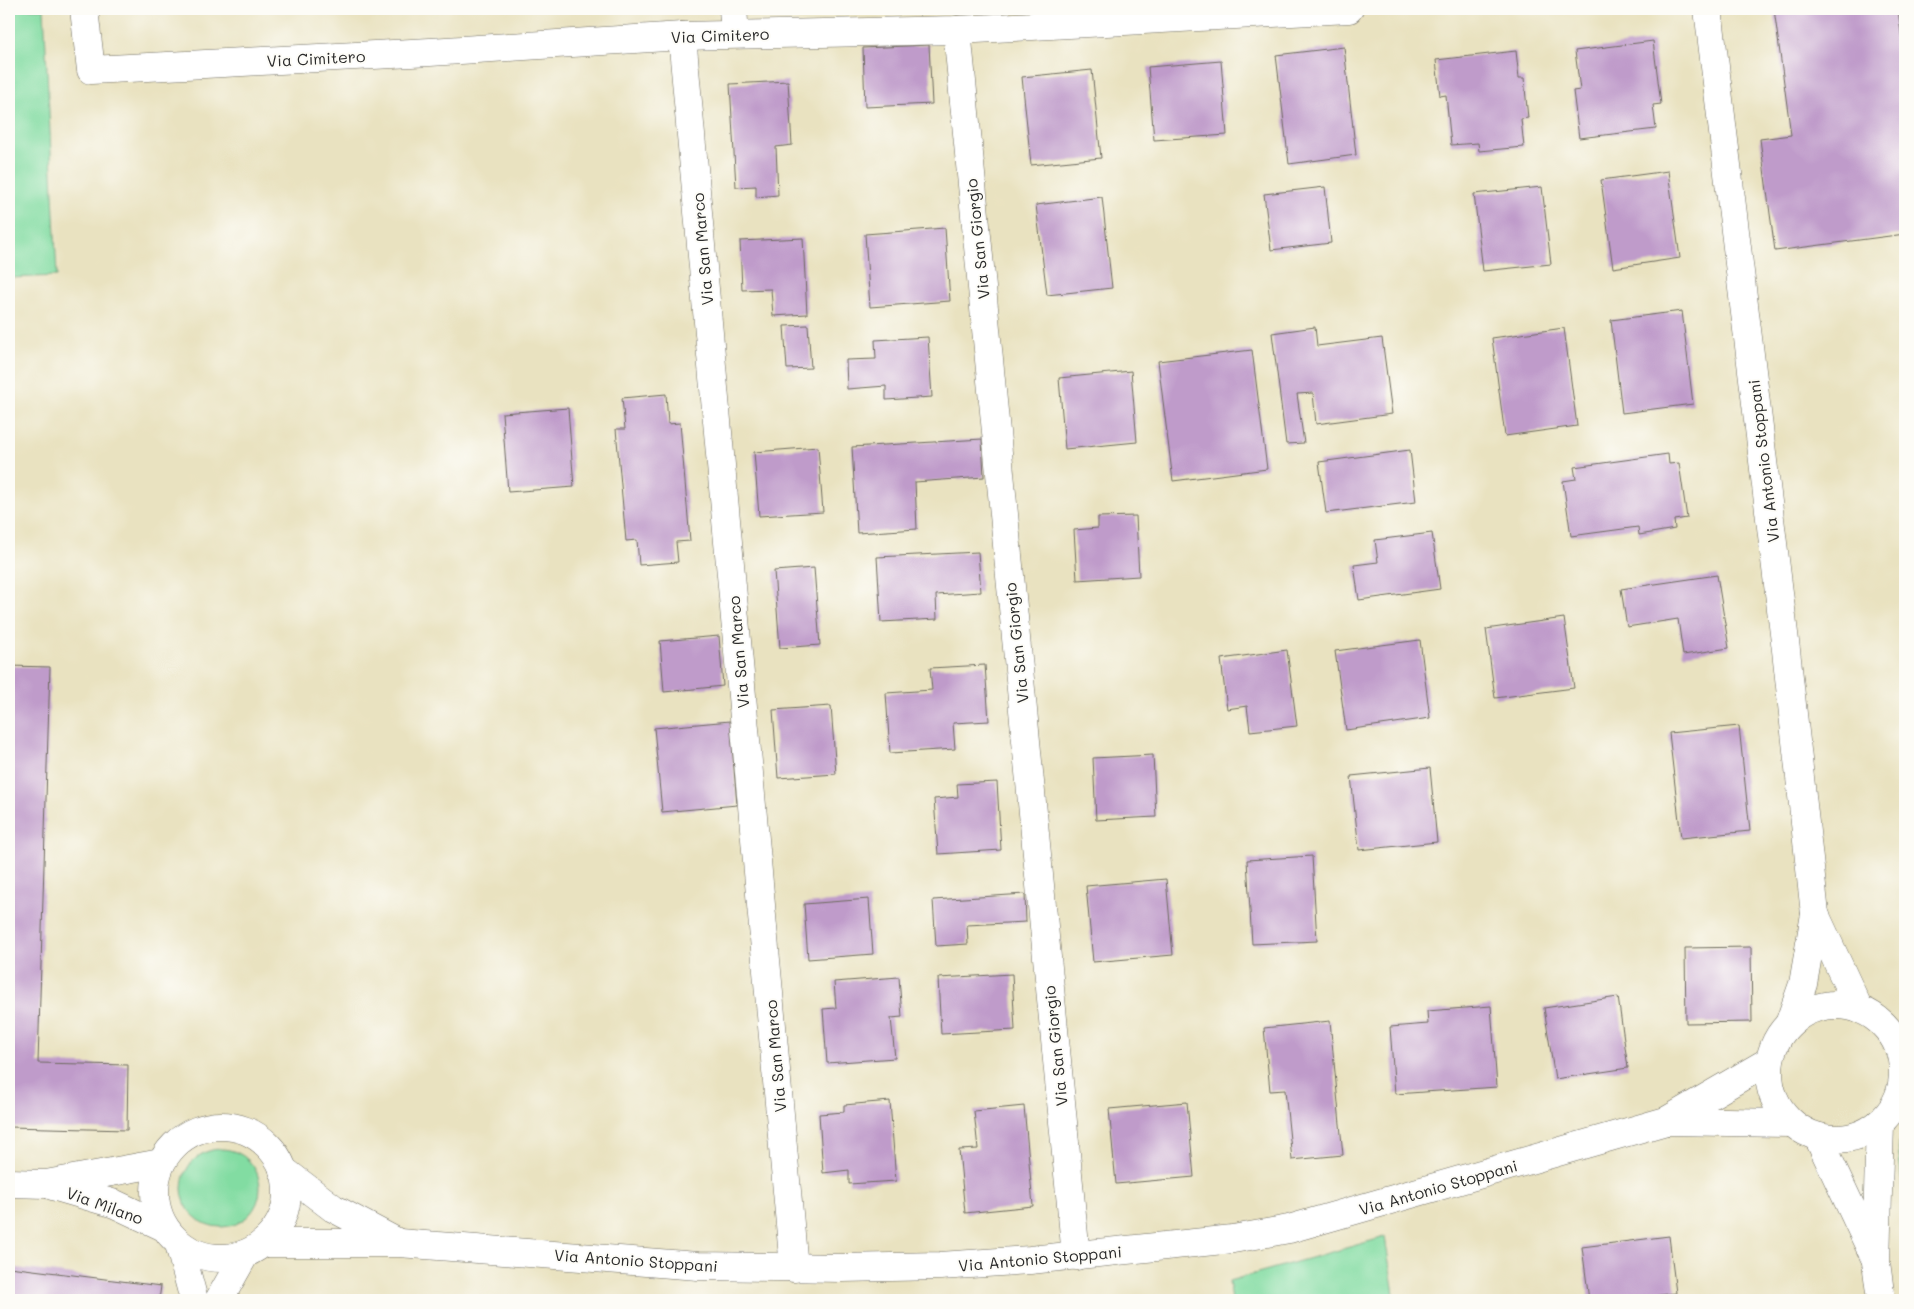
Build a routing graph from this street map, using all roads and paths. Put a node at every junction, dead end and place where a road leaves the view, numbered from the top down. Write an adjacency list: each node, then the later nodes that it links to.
1 (84, 9): 7 (street, Via Cimitero)
2 (1349, 9): 6 (street, Via Cimitero)
3 (1708, 9): 8 (street, Via Antonio Stoppani)
4 (902, 20): 5 (street, Via Cimitero); 6 (street, Via Cimitero)
5 (734, 21): 7 (street, Via Cimitero)
6 (957, 30): 25 (street, Via San Giorgio)
7 (682, 36): 27 (street, Via San Marco)
8 (1815, 914): 9 (street, Via Antonio Stoppani); 11 (street, Via Antonio Stoppani)
9 (1859, 1009): 10 (street); 11 (street)
10 (1894, 1023): 13 (street)
11 (1788, 1024): 12 (street)
12 (1769, 1061): 14 (street, Via Antonio Stoppani); 15 (street)
13 (1904, 1081): 16 (street)
14 (1666, 1121): 15 (street, Via Antonio Stoppani); 25 (street, Via Antonio Stoppani)
15 (1792, 1122): 17 (street)
16 (1880, 1123): 17 (street); 26 (street)
17 (1818, 1137): 26 (street)
18 (161, 1163): 19 (street); 21 (street, Via Milano); 22 (street)
19 (283, 1170): 23 (street, Via Antonio Stoppani); 24 (street)
20 (9, 1183): 21 (street, Via Milano)
21 (46, 1184): 22 (street, Via Milano)
22 (171, 1235): 24 (street); 28 (street)
23 (399, 1243): 24 (street, Via Antonio Stoppani); 27 (street, Via Antonio Stoppani)
24 (254, 1249): 29 (street)
25 (1076, 1256): 27 (street, Via Antonio Stoppani)
26 (1876, 1262): 30 (street)
27 (794, 1268)
28 (194, 1300)
29 (219, 1300)
30 (1880, 1300)

